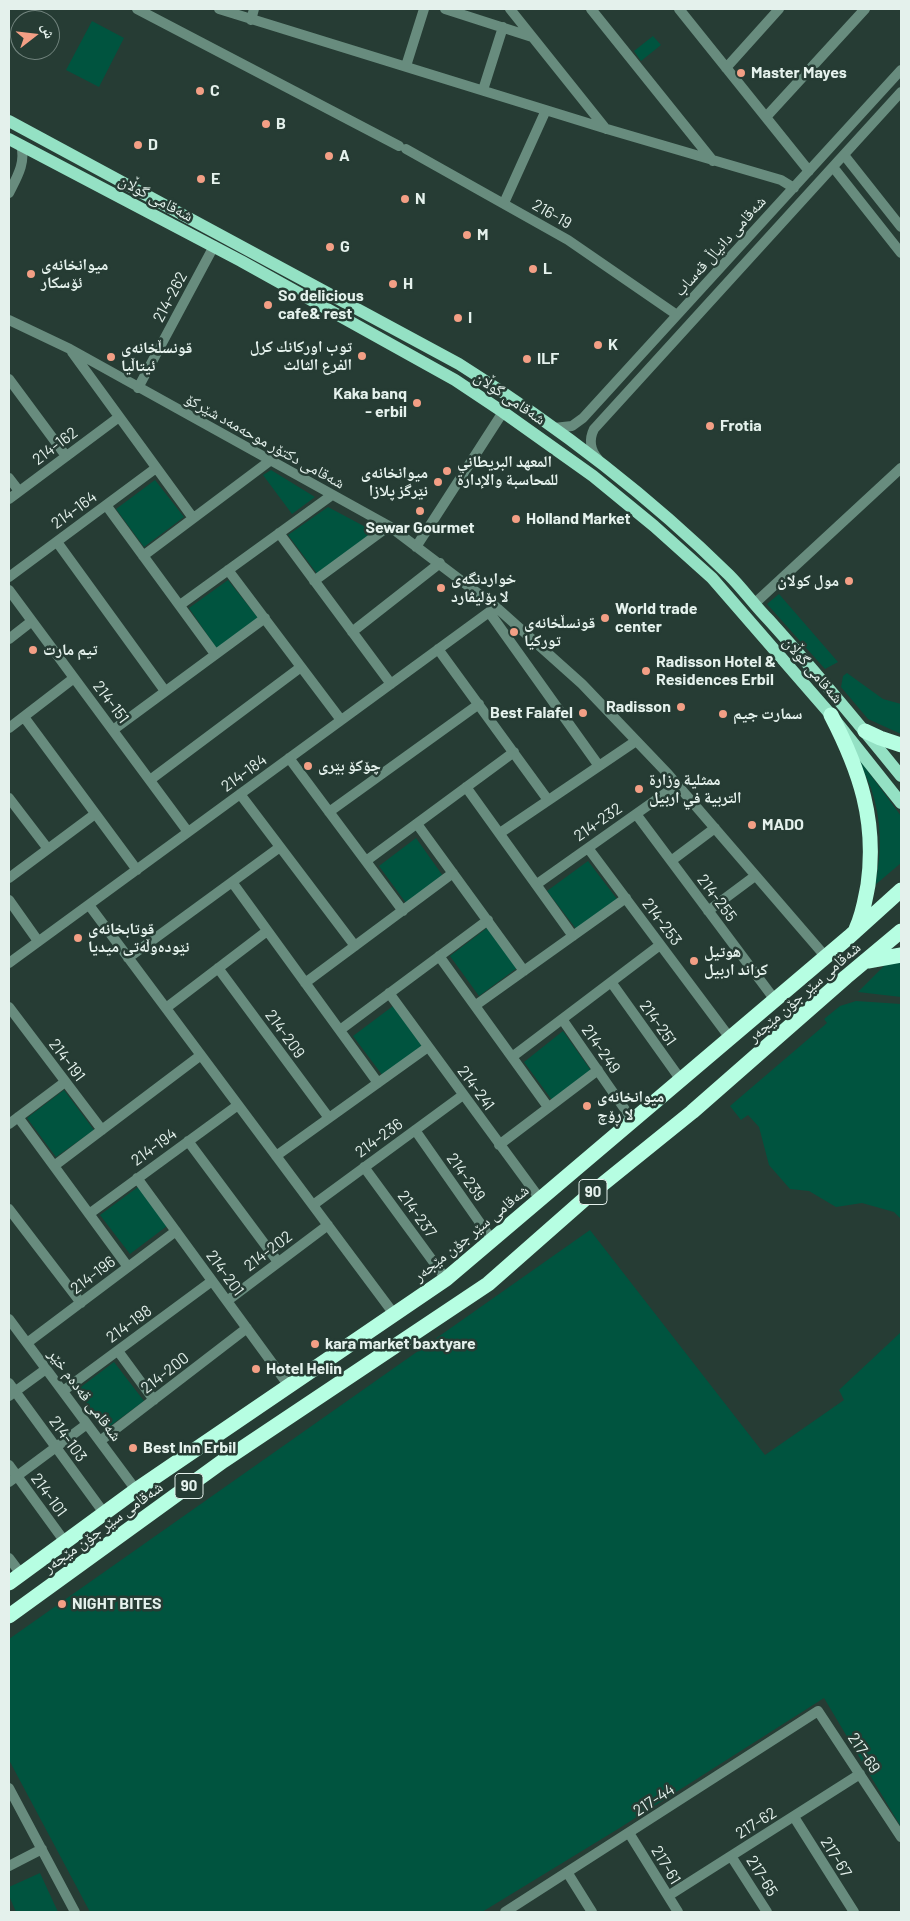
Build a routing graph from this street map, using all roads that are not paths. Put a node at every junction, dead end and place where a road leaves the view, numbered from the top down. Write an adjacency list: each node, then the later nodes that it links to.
1 (137, 9): 34 (street, 216-19)
2 (219, 9): 11 (street)
3 (254, 9): 11 (street)
4 (424, 9): 14 (street)
5 (445, 9): 12 (street)
6 (590, 9): 27 (street)
7 (679, 9): 15 (street)
8 (865, 9): 21 (street)
9 (515, 11): 13 (street)
10 (772, 11): 15 (street)
11 (251, 20): 14 (street)
12 (503, 27): 13 (street); 18 (street)
13 (532, 36): 23 (street)
14 (406, 66): 18 (street)
15 (726, 68): 21 (street)
16 (901, 70): 17 (street, شەقامی دانیاڵ قەساب)
17 (888, 85): 19 (street); 29 (street, شەقامی دانیاڵ قەساب)
18 (482, 90): 20 (street)
19 (900, 94): 26 (street, شەقامی دانیاڵ قەساب)
20 (546, 110): 23 (street); 34 (street)
21 (766, 117): 29 (street)
22 (9, 121): 30 (main road, شەقامی گوڵان)
23 (607, 129): 27 (street)
24 (9, 139): 25 (main road, شەقامی گوڵان)
25 (21, 145): 31 (main road, شەقامی گوڵان); 33 (street)
26 (844, 155): 28 (street, شەقامی دانیاڵ قەساب); 35 (street)
27 (714, 161): 32 (street)
28 (833, 167): 37 (street); 46 (street, شەقامی دانیاڵ قەساب)
29 (809, 171): 32 (street, شەقامی دانیاڵ قەساب)
30 (118, 179): 31 (main road); 47 (main road, شەقامی گوڵان)
31 (102, 188): 36 (main road, شەقامی گوڵان)
32 (794, 188): 38 (street, شەقامی دانیاڵ قەساب)
33 (9, 192)
34 (504, 203): 38 (street, 216-19)
35 (901, 227)
36 (214, 246): 42 (street, 214-262); 43 (main road, شەقامی گوڵان)
37 (901, 253)
38 (677, 315): 44 (street, شەقامی دانیاڵ قەساب)
39 (9, 320): 40 (street, شەقامی دکتۆر موحەمەد شێرکۆ)
40 (70, 349): 42 (street, شەقامی دکتۆر موحەمەد شێرکۆ); 45 (street)
41 (9, 380): 48 (street)
42 (138, 388): 49 (street, شەقامی دکتۆر موحەمەد شێرکۆ)
43 (503, 412): 62 (street); 83 (main road, شەقامی گوڵان)
44 (586, 415): 46 (street); 47 (street, شەقامی دانیاڵ قەساب)
45 (119, 417): 48 (street, 214-162); 51 (street)
46 (596, 427): 50 (street)
47 (554, 428): 50 (main road, شەقامی گوڵان)
48 (66, 456): 54 (street, 214-162)
49 (270, 460): 55 (street, شەقامی دکتۆر موحەمەد شێرکۆ); 58 (street)
50 (598, 460): 69 (main road, شەقامی گوڵان)
51 (156, 468): 57 (street, 214-164); 58 (street)
52 (901, 468): 69 (street)
53 (9, 478): 54 (street)
54 (19, 491): 56 (street, 214-162)
55 (332, 496): 59 (street, شەقامی دکتۆر موحەمەد شێرکۆ); 60 (street)
56 (9, 499)
57 (106, 505): 61 (street, 214-164); 63 (street)
58 (193, 518): 63 (street)
59 (389, 526): 62 (street, شەقامی دکتۆر موحەمەد شێرکۆ); 67 (street)
60 (279, 533): 65 (street); 67 (street)
61 (57, 542): 66 (street, 214-164); 81 (street)
62 (416, 547): 64 (street, شەقامی دکتۆر موحەمەد شێرکۆ)
63 (143, 556): 70 (street)
64 (440, 564): 71 (street, شەقامی دکتۆر موحەمەد شێرکۆ); 74 (street)
65 (228, 570): 70 (street); 72 (street)
66 (9, 577)
67 (314, 581): 74 (street)
68 (9, 590): 73 (street, 214-151)
69 (754, 604): 88 (main road, شەقامی گوڵان)
70 (180, 606): 77 (street)
71 (493, 610): 76 (street, 214-184); 89 (street, شەقامی دکتۆر موحەمەد شێرکۆ); 93 (street)
72 (265, 618): 77 (street); 78 (street)
73 (32, 621): 75 (street); 79 (street, 214-151)
74 (352, 632): 80 (street)
75 (9, 639)
76 (438, 649): 80 (street, 214-184); 82 (street)
77 (215, 654): 81 (street)
78 (301, 667): 85 (street); 95 (street)
79 (74, 678): 84 (street); 87 (street, 214-151)
80 (391, 684): 85 (street, 214-184)
81 (165, 691): 87 (street)
82 (478, 704): 91 (street); 102 (street)
83 (831, 715): 101 (main road, شەقامی گوڵان); 130 (highway)
84 (24, 717): 86 (street); 103 (street)
85 (341, 720): 92 (street, 214-184)
86 (9, 728)
87 (113, 730): 95 (street, 214-151)
88 (865, 731): 90 (highway); 94 (main road, شەقامی گوڵان)
89 (636, 740): 93 (street); 96 (street, شەقامی دکتۆر موحەمەد شێرکۆ)
90 (901, 745)
91 (514, 752): 97 (street); 99 (street)
92 (289, 758): 98 (street, 214-184); 102 (street)
93 (598, 766): 99 (street)
94 (901, 776)
95 (150, 780): 107 (street, 214-151)
96 (677, 785): 104 (street, 214-232); 106 (street, شەقامی دکتۆر موحەمەد شێرکۆ)
97 (466, 787): 105 (street); 108 (street)
98 (240, 794): 107 (street, 214-184); 109 (street)
99 (548, 800): 108 (street)
100 (10, 802): 111 (street)
101 (901, 803)
102 (329, 812): 112 (street)
103 (95, 814): 111 (street); 114 (street)
104 (636, 814): 110 (street, 214-232); 113 (street, 214-255)
105 (417, 824): 112 (street); 115 (street)
106 (715, 828): 113 (street); 116 (street, شەقامی دکتۆر موحەمەد شێرکۆ)
107 (188, 832): 114 (street, 214-184)
108 (500, 833): 119 (street)
109 (280, 847): 118 (street); 133 (street)
110 (588, 848): 119 (street, 214-232); 121 (street, 214-253)
111 (48, 849): 117 (street)
112 (366, 861): 124 (street)
113 (671, 861): 125 (street, 214-255)
114 (136, 870): 123 (street, 214-184)
115 (453, 873): 124 (street); 126 (street)
116 (755, 876): 125 (street); 136 (street, شەقامی دکتۆر موحەمەد شێرکۆ)
117 (9, 878)
118 (232, 882): 127 (street); 137 (street)
119 (537, 884): 129 (street)
120 (901, 890): 130 (highway, شەقامی سێر جۆن مێجەر / 90)
121 (626, 898): 129 (street); 132 (street, 214-253)
122 (9, 900): 131 (street)
123 (88, 905): 131 (street, 214-184); 137 (street)
124 (403, 911): 133 (street)
125 (708, 911): 145 (street, 214-255)
126 (488, 920): 135 (street); 141 (street)
127 (267, 931): 140 (street); 143 (street)
128 (901, 931): 138 (highway, شەقامی سێر جۆن مێجەر / 90)
129 (573, 936): 141 (street)
130 (849, 937): 136 (highway, شەقامی سێر جۆن مێجەر / 90)
131 (38, 942): 139 (street, 214-184)
132 (660, 945): 142 (street); 151 (street, 214-253)
133 (355, 946): 143 (street)
134 (901, 955): 138 (highway)
135 (439, 956): 144 (street); 146 (street)
136 (825, 956): 145 (highway, شەقامی سێر جۆن مێجەر / 90)
137 (128, 958): 148 (street)
138 (864, 962): 201 (highway, شەقامی سێر جۆن مێجەر / 90)
139 (9, 963)
140 (218, 968): 148 (street); 163 (street, 214-209)
141 (524, 970): 146 (street)
142 (611, 982): 149 (street); 156 (street, 214-251)
143 (305, 983): 150 (street)
144 (389, 993): 150 (street); 152 (street, 214-241)
145 (774, 1000): 151 (highway, شەقامی سێر جۆن مێجەر / 90)
146 (476, 1005): 154 (street)
147 (9, 1007): 157 (street, 214-191)
148 (166, 1008): 153 (street)
149 (562, 1019): 154 (street); 155 (street, 214-249)
150 (340, 1030): 158 (street)
151 (730, 1038): 156 (highway, شەقامی سێر جۆن مێجەر / 90)
152 (428, 1047): 158 (street); 159 (street, 214-241)
153 (201, 1055): 160 (street); 166 (street)
154 (512, 1057): 161 (street)
155 (598, 1070): 161 (street); 164 (street, 214-249)
156 (681, 1080): 164 (highway, شەقامی سێر جۆن مێجەر / 90)
157 (65, 1082): 162 (street); 166 (street, 214-191)
158 (378, 1083): 163 (street)
159 (463, 1095): 167 (street, 214-236); 169 (street, 214-241)
160 (238, 1105): 168 (street, 214-194); 170 (street)
161 (548, 1107): 169 (street)
162 (18, 1117): 165 (street); 171 (street)
163 (329, 1118): 170 (street)
164 (633, 1121): 174 (highway, شەقامی سێر جۆن مێجەر / 90)
165 (9, 1124)
166 (102, 1130): 171 (street)
167 (415, 1130): 172 (street, 214-236); 180 (street, 214-239)
168 (188, 1141): 173 (street, 214-194); 181 (street)
169 (499, 1145): 174 (street, 214-241)
170 (276, 1156): 175 (street)
171 (54, 1166): 177 (street)
172 (364, 1167): 175 (street, 214-236); 183 (street, 214-237)
173 (137, 1178): 177 (street, 214-194); 179 (street, 214-201)
174 (540, 1199): 180 (highway, شەقامی سێر جۆن مێجەر / 90)
175 (312, 1205): 178 (street)
176 (9, 1209): 186 (street)
177 (89, 1214): 182 (street)
178 (328, 1225): 181 (street, 214-202); 187 (street)
179 (176, 1231): 182 (street, 214-196); 184 (street, 214-201)
180 (492, 1240): 183 (highway, شەقامی سێر جۆن مێجەر / 90)
181 (278, 1262): 185 (street, 214-202)
182 (128, 1267): 186 (street, 214-196)
183 (446, 1279): 187 (highway, شەقامی سێر جۆن مێجەر / 90)
184 (212, 1281): 185 (street, 214-201); 191 (street, 214-198)
185 (227, 1301): 189 (street, 214-201)
186 (81, 1303): 190 (street, 214-196)
187 (394, 1314): 193 (highway, شەقامی سێر جۆن مێجەر / 90)
188 (9, 1319): 190 (street, شەقامی قەدەم خێر)
189 (247, 1328): 193 (street, 214-201); 196 (street, 214-200)
190 (27, 1343): 192 (street, شەقامی قەدەم خێر)
191 (118, 1351): 195 (street, 214-198); 196 (street)
192 (46, 1369): 194 (street); 195 (street, شەقامی قەدەم خێر)
193 (289, 1386): 197 (highway, شەقامی سێر جۆن مێجەر / 90)
194 (11, 1390): 202 (street, 214-103)
195 (63, 1391): 198 (street, شەقامی قەدەم خێر)
196 (154, 1400): 200 (street, 214-200)
197 (241, 1418): 199 (highway, شەقامی سێر جۆن مێجەر / 90); 201 (highway)
198 (87, 1424): 200 (street, شەقامی قەدەم خێر); 202 (street)
199 (208, 1440): 203 (highway); 206 (highway, شەقامی سێر جۆن مێجەر / 90)
200 (100, 1441): 206 (street, شەقامی قەدەم خێر)
201 (251, 1442): 203 (highway, شەقامی سێر جۆن مێجەر / 90)
202 (56, 1447): 205 (street); 207 (street, 214-103)
203 (223, 1461): 211 (highway, شەقامی سێر جۆن مێجەر / 90)
204 (9, 1465): 205 (street, 214-101)
205 (13, 1479): 208 (street, 214-101)
206 (136, 1490): 207 (highway, شەقامی سێر جۆن مێجەر / 90)
207 (104, 1513): 208 (highway, شەقامی سێر جۆن مێجەر / 90)
208 (65, 1542): 210 (highway, شەقامی سێر جۆن مێجەر / 90)
209 (9, 1558): 210 (street)
210 (15, 1579)
211 (9, 1616)
212 (818, 1711): 213 (street, 217-69); 216 (street, 217-44)
213 (860, 1774): 215 (street, 217-62); 217 (street, 217-69)
214 (9, 1788): 218 (street)
215 (794, 1817): 219 (street, 217-62); 228 (street, 217-67)
216 (629, 1833): 221 (street, 217-44); 222 (street, 217-61)
217 (901, 1837)
218 (42, 1849): 220 (street); 223 (street)
219 (732, 1856): 222 (street, 217-62); 227 (street, 217-65)
220 (9, 1866)
221 (568, 1872): 224 (street, 217-44); 225 (street)
222 (668, 1896): 226 (street, 217-61)
223 (75, 1912)
224 (505, 1912)
225 (592, 1912)
226 (678, 1912)
227 (767, 1912)
228 (854, 1912)

